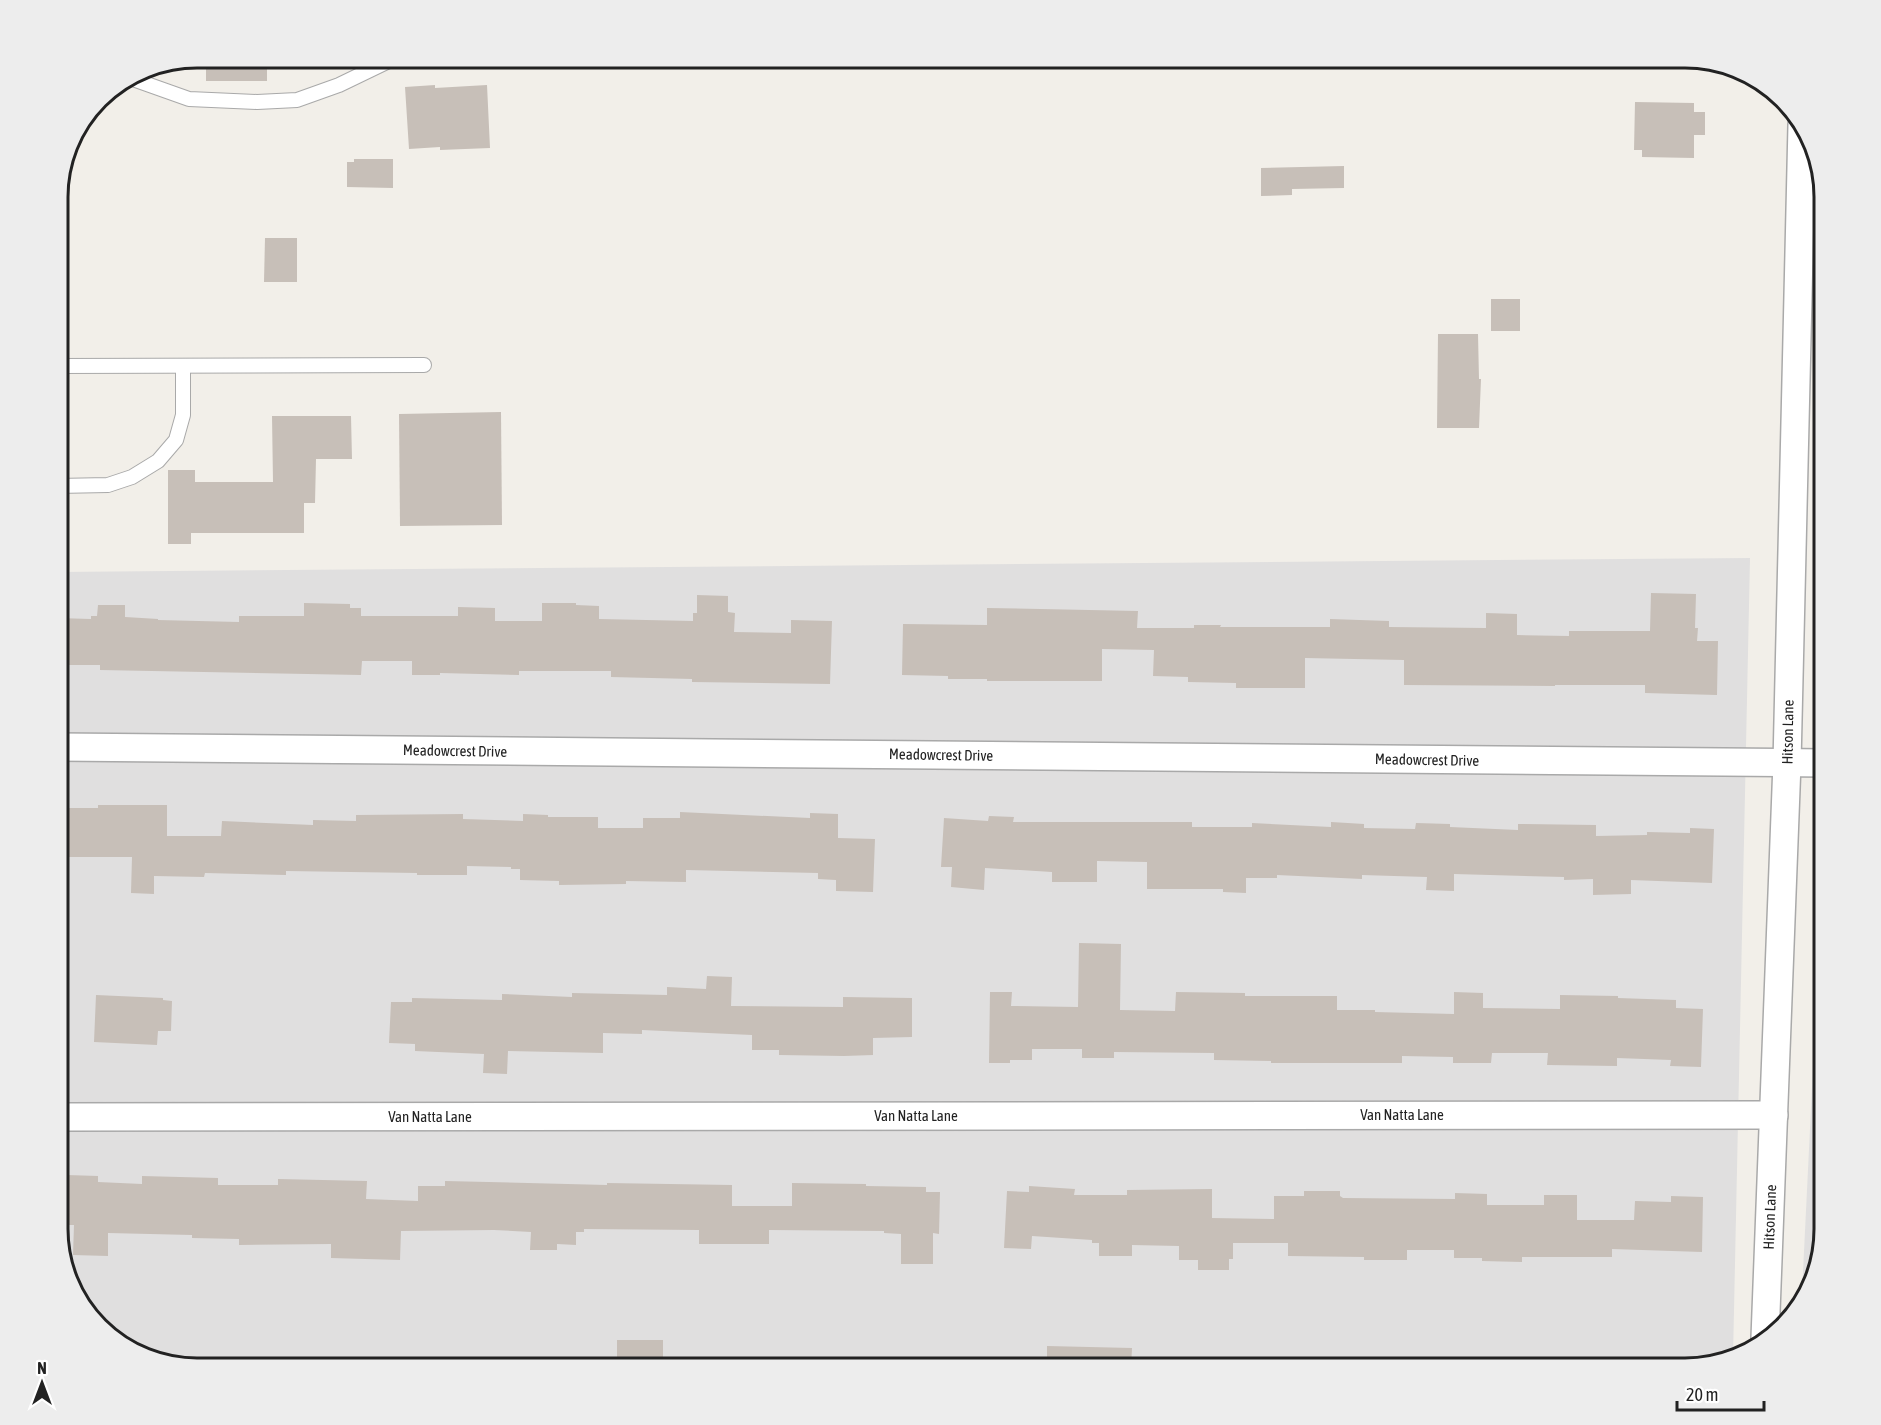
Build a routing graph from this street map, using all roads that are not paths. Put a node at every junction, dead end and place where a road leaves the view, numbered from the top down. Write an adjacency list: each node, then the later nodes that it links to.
1 (374, 68): 2 (lane)
2 (139, 81)
3 (1802, 142): 9 (street, Hitson Lane)
4 (423, 365): 6 (lane)
5 (68, 366): 6 (lane)
6 (183, 366): 7 (lane)
7 (68, 486)
8 (68, 747): 9 (street, Meadowcrest Drive)
9 (1787, 763): 10 (street, Meadowcrest Drive); 11 (street, Hitson Lane)
10 (1814, 764)
11 (1774, 1115): 12 (street, Van Natta Lane); 13 (street, Hitson Lane)
12 (68, 1118)
13 (1765, 1329)

